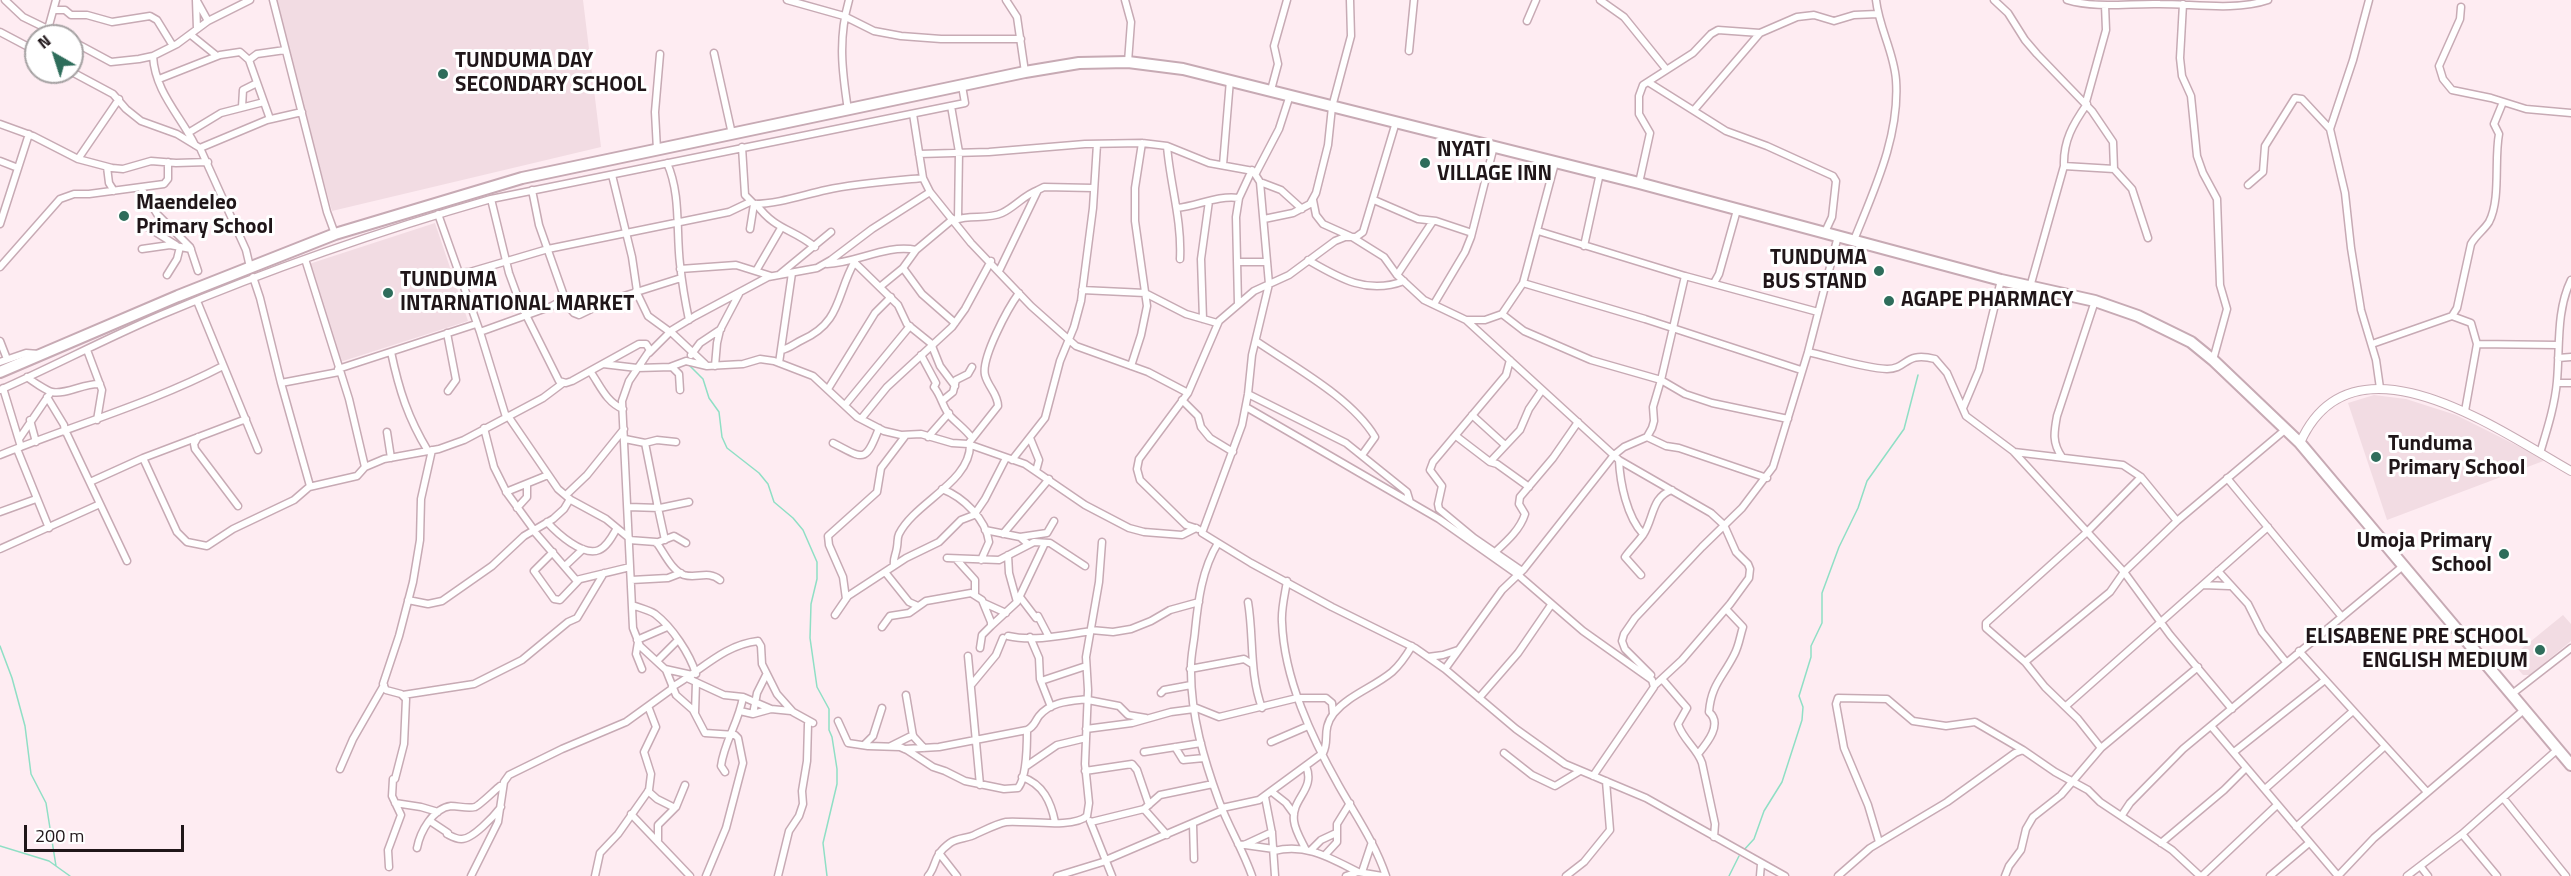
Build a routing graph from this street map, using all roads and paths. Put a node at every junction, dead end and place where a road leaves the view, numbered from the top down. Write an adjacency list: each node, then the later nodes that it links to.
1 (5, 0): 28 (street)
2 (56, 0): 23 (street)
3 (196, 0): 26 (street); 30 (street)
4 (250, 0): 26 (street)
5 (273, 0): 38 (street)
6 (787, 0): 25 (street)
7 (849, 0): 25 (street)
8 (1006, 0): 34 (street)
9 (1125, 0): 45 (street)
10 (1287, 0): 54 (street)
11 (1350, 0): 62 (street)
12 (1414, 0): 39 (street)
13 (1536, 0): 27 (street)
14 (1876, 0): 24 (street)
15 (1994, 0): 59 (street)
16 (2067, 0): 21 (street)
17 (2268, 0): 20 (street)
18 (2368, 0): 71 (street)
19 (1604, 1): 46 (street)
20 (2183, 4): 21 (street); 228 (street)
21 (2105, 6): 59 (street)
22 (2461, 6): 58 (street)
23 (54, 10): 29 (street); 36 (street)
24 (1878, 14): 32 (street); 137 (street)
25 (844, 16): 34 (street); 63 (street)
26 (208, 21): 30 (street)
27 (1527, 21)
28 (38, 24)
29 (50, 24)
30 (197, 29): 33 (street)
31 (0, 32): 35 (street)
32 (1760, 33): 46 (street); 64 (street)
33 (191, 35): 36 (street); 43 (street)
34 (1021, 39): 47 (street)
35 (24, 45)
36 (173, 46): 42 (street)
37 (84, 48): 42 (street)
38 (285, 50): 44 (street); 65 (street)
39 (1409, 51)
40 (714, 53): 74 (street)
41 (660, 54): 81 (street)
42 (153, 56): 49 (street)
43 (217, 56): 44 (street); 49 (street)
44 (249, 60): 52 (street)
45 (1128, 62): 47 (highway); 50 (highway)
46 (1666, 69): 51 (street)
47 (1026, 72): 53 (highway)
48 (84, 78): 56 (street)
49 (159, 79): 72 (street)
50 (1230, 80): 54 (highway); 90 (street)
51 (1648, 82): 64 (street); 101 (street)
52 (256, 83): 57 (street); 61 (street)
53 (962, 86): 60 (street); 63 (highway)
54 (1271, 90): 55 (highway)
55 (1290, 95): 62 (highway); 95 (street)
56 (119, 99): 79 (street); 84 (street)
57 (264, 102): 61 (street); 68 (street)
58 (2504, 102): 66 (street); 193 (street)
59 (2086, 103): 91 (street); 94 (street)
60 (951, 106): 67 (street); 82 (street)
61 (242, 107): 72 (street)
62 (1332, 107): 69 (highway); 111 (street)
63 (848, 110): 74 (highway)
64 (1694, 110): 131 (street)
65 (302, 112): 68 (street); 133 (street)
66 (2571, 113)
67 (913, 114): 80 (street); 83 (street)
68 (270, 119): 79 (street)
69 (1396, 122): 78 (highway); 112 (street)
70 (0, 124): 73 (street)
71 (2330, 129): 102 (street); 211 (street)
72 (188, 133): 79 (street)
73 (28, 134): 84 (street); 93 (street)
74 (732, 134): 81 (highway)
75 (1142, 143): 76 (street); 77 (street); 181 (street)
76 (1097, 144): 82 (street); 104 (street)
77 (1167, 146): 90 (street); 115 (street)
78 (1494, 146): 89 (highway); 132 (street)
79 (198, 147): 87 (street)
80 (742, 147): 88 (street); 114 (street)
81 (657, 150): 98 (highway)
82 (959, 152): 83 (street); 119 (street)
83 (919, 154): 99 (street)
84 (78, 159): 92 (street)
85 (0, 161): 93 (street)
86 (168, 162): 87 (street); 92 (street); 103 (street)
87 (208, 162): 161 (street)
88 (667, 163): 97 (street); 121 (street)
89 (1554, 163): 96 (highway); 128 (street)
90 (1224, 165): 95 (street)
91 (2064, 166): 94 (street); 176 (street)
92 (107, 167): 106 (street)
93 (18, 168): 123 (street)
94 (2114, 169): 136 (street)
95 (1254, 172): 100 (street); 109 (street)
96 (1600, 173): 101 (highway); 139 (street)
97 (612, 175): 107 (street); 129 (street)
98 (526, 177): 107 (street); 125 (highway)
99 (923, 178): 108 (street); 114 (street)
100 (1260, 182): 116 (street); 120 (street)
101 (1639, 183): 117 (highway)
102 (2248, 184)
103 (141, 188): 106 (street); 143 (street)
104 (1093, 188): 105 (street); 178 (street)
105 (1038, 190): 119 (street); 160 (street)
106 (114, 191): 155 (street)
107 (531, 191): 110 (street); 144 (street)
108 (930, 192): 119 (street); 154 (street)
109 (1239, 198): 113 (street); 153 (street)
110 (491, 199): 118 (street); 149 (street)
111 (1313, 200): 116 (street); 135 (street)
112 (1374, 200): 122 (street); 135 (street)
113 (1209, 201): 115 (street); 194 (street)
114 (753, 203): 121 (street); 126 (street); 127 (street)
115 (1177, 208): 147 (street)
116 (1302, 209): 120 (street)
117 (1737, 210): 131 (highway); 173 (street)
118 (438, 214): 138 (street); 162 (street)
119 (955, 219): 145 (street); 151 (street)
120 (1264, 219): 152 (street)
121 (677, 221): 129 (street); 157 (street)
122 (1433, 221): 132 (street); 166 (street)
123 (0, 224)
124 (144, 225): 140 (street)
125 (353, 228): 133 (highway); 138 (street)
126 (781, 228): 141 (street); 159 (street)
127 (750, 229)
128 (1538, 231): 139 (street); 172 (street)
129 (625, 232): 144 (street); 177 (street)
130 (831, 232): 141 (street)
131 (1825, 232): 134 (highway)
132 (1472, 233): 188 (street)
133 (335, 234): 161 (highway)
134 (1838, 235): 137 (highway); 190 (street)
135 (1352, 237): 148 (street); 166 (street)
136 (2148, 238)
137 (1854, 240): 169 (highway)
138 (358, 242): 146 (street)
139 (1584, 246): 167 (street)
140 (179, 247): 142 (street); 143 (street); 164 (street)
141 (815, 247): 165 (street)
142 (142, 249)
143 (191, 249): 158 (street)
144 (548, 249): 149 (street); 183 (street)
145 (916, 250): 150 (street); 156 (street)
146 (305, 259): 161 (street); 240 (street)
147 (1180, 259)
148 (1308, 260): 171 (street); 174 (street)
149 (507, 261): 162 (street); 192 (street)
150 (854, 261): 154 (street); 175 (street); 216 (street)
151 (991, 261): 160 (street); 197 (street)
152 (1267, 261): 153 (street); 174 (street)
153 (1238, 262): 187 (street)
154 (823, 264): 163 (street)
155 (0, 267)
156 (903, 268): 175 (street); 197 (street)
157 (680, 269): 159 (street); 168 (street)
158 (198, 271)
159 (756, 271): 165 (street)
160 (999, 271): 179 (street)
161 (251, 272): 184 (street); 186 (highway); 246 (street)
162 (458, 273): 199 (street)
163 (792, 273): 165 (street); 216 (street)
164 (167, 275)
165 (776, 275): 180 (street)
166 (1397, 275): 171 (street)
167 (1685, 276): 173 (street); 203 (street)
168 (681, 278): 177 (street); 195 (street)
169 (2001, 280): 176 (highway); 266 (street)
170 (2571, 280): 214 (street)
171 (1404, 281): 188 (street)
172 (1523, 283): 191 (street); 203 (street)
173 (1714, 283): 190 (street)
174 (1269, 284): 187 (street); 209 (street)
175 (881, 286): 182 (street)
176 (2030, 287): 185 (highway)
177 (637, 291): 183 (street); 205 (street)
178 (1082, 291): 181 (street); 208 (street)
179 (1019, 292): 208 (street); 293 (street)
180 (739, 293): 195 (street); 202 (street)
181 (1145, 293): 194 (street); 236 (street)
182 (891, 297): 201 (street); 254 (street)
183 (563, 300): 192 (street)
184 (197, 301): 186 (street); 233 (street)
185 (2095, 301): 228 (highway); 308 (street)
186 (180, 302): 189 (highway)
187 (1238, 304): 198 (street)
188 (1434, 304): 196 (street)
189 (159, 310): 215 (street); 221 (highway)
190 (1818, 312): 219 (street)
191 (1502, 314): 196 (street); 245 (street)
192 (525, 315): 204 (street); 247 (street)
193 (2452, 316): 211 (street); 212 (street)
194 (1203, 319): 198 (street)
195 (689, 320): 200 (street)
196 (1466, 320): 227 (street)
197 (955, 323): 213 (street)
198 (1217, 323): 258 (street)
199 (476, 324): 204 (street); 206 (street)
200 (681, 325): 205 (street); 210 (street)
201 (910, 326): 213 (street); 263 (street)
202 (721, 329): 222 (street); 235 (street)
203 (1674, 330): 241 (street); 245 (street)
204 (480, 332): 270 (street)
205 (670, 332): 210 (street); 220 (street)
206 (447, 333): 218 (street); 257 (street)
207 (0, 340): 217 (street)
208 (1069, 340): 236 (street); 288 (street)
209 (1256, 341): 259 (street); 307 (street)
210 (684, 344): 222 (street)
211 (2372, 344): 252 (street)
212 (2476, 344): 214 (street); 267 (street)
213 (932, 345): 223 (street); 251 (street)
214 (2557, 345): 225 (street)
215 (87, 350): 244 (street); 250 (street)
216 (782, 350): 231 (street)
217 (1, 351): 226 (street)
218 (391, 352): 240 (street); 301 (street)
219 (1808, 352): 241 (street); 266 (street)
220 (649, 353): 232 (street); 239 (street)
221 (41, 354): 226 (street); 243 (highway)
222 (692, 354): 229 (street); 234 (street)
223 (921, 355): 262 (street); 272 (street)
224 (2571, 357): 225 (street)
225 (2558, 358): 248 (street)
226 (7, 359): 230 (street)
227 (1510, 360): 256 (street); 269 (street)
228 (2213, 360): 280 (highway)
229 (687, 361): 234 (street); 237 (street)
230 (0, 362)
231 (778, 363): 235 (street); 254 (street)
232 (603, 364): 239 (street); 242 (street)
233 (223, 366): 271 (street); 275 (street)
234 (707, 366): 235 (street)
235 (715, 366)
236 (1131, 366): 258 (street)
237 (670, 367): 239 (street); 255 (street)
238 (972, 367): 251 (street)
239 (637, 368): 265 (street)
240 (338, 370): 246 (street); 314 (street)
241 (1801, 370): 273 (street)
242 (590, 371): 247 (street); 265 (street)
243 (0, 372)
244 (27, 377): 253 (street); 260 (street)
245 (1661, 380): 273 (street); 287 (street)
246 (281, 383): 324 (street)
247 (563, 383): 270 (street)
248 (2557, 383): 249 (street); 304 (street)
249 (2571, 383)
250 (100, 384): 260 (street); 275 (street)
251 (955, 386): 262 (street)
252 (2380, 388): 267 (street); 296 (street)
253 (2, 389): 289 (street)
254 (828, 389): 263 (street)
255 (680, 390)
256 (1542, 390): 276 (street); 297 (street)
257 (448, 391)
258 (1188, 393): 261 (street)
259 (1248, 394): 264 (street); 307 (street)
260 (49, 395): 274 (street); 281 (street)
261 (1182, 400): 302 (street); 347 (street)
262 (942, 401): 268 (street)
263 (845, 405): 272 (street)
264 (1246, 407): 302 (street); 332 (street)
265 (623, 409): 279 (street)
266 (1963, 409): 303 (street)
267 (2465, 411): 304 (street)
268 (949, 414): 284 (street); 293 (street)
269 (1472, 415): 285 (street); 297 (street)
270 (507, 416): 277 (street); 317 (street)
271 (246, 419): 286 (street); 300 (street)
272 (861, 419): 278 (street)
273 (1788, 419): 319 (street)
274 (30, 420): 289 (street); 291 (street)
275 (97, 420): 281 (street)
276 (1578, 422): 311 (street); 325 (street)
277 (484, 428): 301 (street); 328 (street)
278 (879, 428): 283 (street); 295 (street)
279 (624, 429): 290 (street); 329 (street)
280 (2286, 429): 296 (highway); 320 (street)
281 (66, 432): 291 (street); 322 (street)
282 (387, 432): 310 (street)
283 (906, 435): 284 (street); 390 (street)
284 (928, 436): 293 (street)
285 (1456, 436): 313 (street); 365 (street)
286 (198, 437): 309 (street); 334 (street)
287 (1647, 437): 311 (street); 319 (street)
288 (1030, 438): 312 (street); 315 (street)
289 (19, 439): 299 (street)
290 (625, 439): 294 (street); 335 (street)
291 (36, 442): 299 (street)
292 (676, 442): 294 (street)
293 (970, 442): 298 (street); 306 (street)
294 (645, 443): 337 (street)
295 (833, 443)
296 (2300, 443): 374 (highway)
297 (1505, 445): 313 (street)
298 (981, 447): 306 (street); 312 (street)
299 (19, 448): 305 (street); 330 (street)
300 (258, 450)
301 (430, 451): 310 (street); 391 (street)
302 (1233, 452): 347 (street)
303 (2013, 452): 308 (street); 350 (street)
304 (2540, 453): 316 (street)
305 (0, 455)
306 (969, 455): 326 (street)
307 (1362, 455): 332 (street)
308 (2062, 457): 318 (street)
309 (143, 458): 322 (street); 324 (street)
310 (392, 458): 314 (street)
311 (1617, 458): 327 (street); 352 (street); 381 (street)
312 (1009, 459): 315 (street); 339 (street)
313 (1490, 462): 325 (street)
314 (365, 467): 324 (street)
315 (1036, 471): 321 (street)
316 (2571, 471)
317 (548, 475): 323 (street); 329 (street)
318 (2141, 477): 341 (street); 350 (street)
319 (1767, 478): 343 (street)
320 (2227, 478): 341 (street); 344 (street)
321 (1049, 479): 347 (street); 351 (street)
322 (90, 482): 333 (street)
323 (526, 485): 328 (street); 336 (street)
324 (310, 486)
325 (1529, 487): 365 (street)
326 (942, 489): 339 (street); 371 (street)
327 (1672, 490): 343 (street); 352 (street)
328 (506, 492): 336 (street)
329 (568, 497): 342 (street); 346 (street)
330 (36, 499): 338 (street); 345 (street)
331 (689, 502): 337 (street)
332 (1410, 502): 381 (street)
333 (100, 504): 345 (street); 370 (street)
334 (238, 506)
335 (628, 507): 337 (street); 354 (street)
336 (517, 508): 348 (street)
337 (658, 508): 355 (street)
338 (0, 512)
339 (975, 514): 349 (street); 371 (street)
340 (1054, 521): 353 (street)
341 (2177, 521): 378 (street)
342 (547, 522): 348 (street); 363 (street)
343 (1724, 525): 399 (street); 437 (street)
344 (2268, 527): 376 (street); 402 (street)
345 (49, 528): 362 (street)
346 (617, 528): 354 (street); 363 (street)
347 (1199, 529): 360 (street)
348 (533, 530): 364 (street); 391 (street)
349 (985, 530): 351 (street); 369 (street)
350 (2086, 533): 378 (street); 420 (street)
351 (1003, 534): 353 (street)
352 (1643, 534): 382 (street)
353 (1020, 537): 361 (street)
354 (629, 539): 357 (street); 375 (street)
355 (665, 540): 357 (street); 358 (street)
356 (1102, 542): 407 (street)
357 (656, 543): 380 (street)
358 (686, 543)
359 (1045, 543): 361 (street); 373 (street); 392 (street)
360 (1218, 543): 386 (street); 393 (street)
361 (1028, 544): 366 (street)
362 (0, 549)
363 (583, 549): 372 (street)
364 (553, 552): 372 (street); 383 (street)
365 (1494, 553): 381 (street)
366 (1008, 555): 369 (street); 392 (street)
367 (946, 558): 368 (street)
368 (957, 559): 369 (street); 389 (street)
369 (981, 560)
370 (127, 561)
371 (894, 565): 377 (street)
372 (565, 566): 383 (street)
373 (1085, 566)
374 (2403, 566): 402 (street); 441 (highway)
375 (630, 567): 379 (street); 384 (street)
376 (2218, 571): 387 (street); 388 (street)
377 (885, 572): 390 (street); 398 (street)
378 (2124, 572): 403 (street); 420 (street)
379 (604, 573): 383 (street); 442 (street)
380 (681, 573): 384 (street); 385 (street)
381 (1520, 573): 397 (street); 415 (street)
382 (1641, 575)
383 (579, 580)
384 (631, 580): 396 (street)
385 (720, 580)
386 (1287, 581): 412 (street); 445 (street)
387 (2203, 585): 388 (street); 403 (street)
388 (2230, 586): 421 (street)
389 (975, 594): 395 (street); 398 (street)
390 (846, 599): 401 (street)
391 (408, 600): 438 (street)
392 (1018, 600): 400 (street); 408 (street)
393 (1199, 602): 407 (street); 427 (street)
394 (1248, 602): 422 (street)
395 (984, 603): 400 (street); 404 (street)
396 (632, 605): 405 (street); 411 (street)
397 (1551, 605): 437 (street); 446 (street)
398 (918, 606): 406 (street)
399 (1726, 609): 431 (street); 489 (street)
400 (1006, 613): 404 (street)
401 (835, 615)
402 (2342, 617): 416 (street)
403 (2160, 622): 424 (street); 450 (street)
404 (991, 626): 413 (street)
405 (667, 627): 410 (street); 411 (street)
406 (882, 627)
407 (1091, 631): 408 (street); 423 (street)
408 (1049, 637): 409 (street)
409 (1030, 638): 433 (street); 435 (street)
410 (678, 640): 419 (street); 430 (street)
411 (638, 641): 419 (street); 425 (street)
412 (1412, 646): 418 (street); 463 (street)
413 (980, 648)
414 (2571, 648): 441 (street)
415 (1459, 650): 418 (street); 428 (street)
416 (2299, 651): 421 (street); 432 (street)
417 (968, 656): 435 (street)
418 (1428, 657): 428 (street)
419 (657, 661): 426 (street)
420 (2025, 662): 450 (street)
421 (2286, 662): 456 (street)
422 (1252, 664): 427 (street); 454 (street)
423 (1086, 666): 433 (street); 447 (street)
424 (2199, 668): 456 (street); 481 (street)
425 (642, 669)
426 (665, 669): 430 (street); 439 (street)
427 (1190, 669): 436 (street)
428 (1445, 669): 446 (street)
429 (766, 674): 430 (street); 448 (street); 459 (street)
430 (691, 675): 434 (street); 439 (street)
431 (1662, 679): 437 (street); 489 (street)
432 (2325, 680): 460 (street); 486 (street)
433 (1041, 681): 451 (street)
434 (697, 682): 444 (street); 461 (street)
435 (972, 685): 472 (street)
436 (1191, 685): 440 (street); 453 (street)
437 (1654, 685): 499 (street)
438 (384, 686): 442 (street); 495 (street)
439 (672, 688): 449 (street); 461 (street)
440 (1161, 693)
441 (2512, 694): 457 (highway)
442 (403, 695): 513 (street)
443 (906, 695): 471 (street)
444 (743, 697): 448 (street); 458 (street)
445 (1297, 698): 454 (street); 463 (street); 466 (street)
446 (1479, 698): 497 (street)
447 (1088, 699): 451 (street); 464 (street); 468 (street)
448 (754, 701): 455 (street); 462 (street)
449 (648, 706): 508 (street); 516 (street)
450 (2066, 706): 481 (street)
451 (1051, 707): 469 (street)
452 (882, 708): 476 (street)
453 (1194, 708): 454 (street); 464 (street); 475 (street)
454 (1262, 708)
455 (771, 709): 459 (street); 462 (street)
456 (2232, 709): 467 (street)
457 (2525, 709): 483 (highway); 510 (street)
458 (740, 711): 462 (street); 470 (street)
459 (792, 711): 556 (street)
460 (2354, 711): 478 (street); 507 (street)
461 (695, 714): 470 (street)
462 (753, 714)
463 (1333, 715): 487 (street)
464 (1150, 718): 468 (street)
465 (838, 721): 476 (street)
466 (1308, 726): 474 (street); 487 (street)
467 (2211, 726): 486 (street); 524 (street)
468 (1086, 729): 473 (street)
469 (1027, 730): 472 (street); 493 (street)
470 (732, 735): 498 (street); 555 (street)
471 (913, 735): 477 (street); 480 (street)
472 (976, 738): 480 (street); 505 (street)
473 (1086, 738): 493 (street); 496 (street)
474 (1271, 742)
475 (1201, 743): 479 (street); 490 (street)
476 (864, 745): 477 (street)
477 (891, 746): 482 (street)
478 (2385, 746): 510 (street); 529 (street)
479 (1175, 747): 485 (street); 490 (street)
480 (924, 748): 482 (street)
481 (2101, 748): 501 (street)
482 (904, 749): 505 (street)
483 (2558, 749): 491 (highway); 512 (street)
484 (2023, 750): 501 (street); 537 (street); 537 (street)
485 (1144, 752)
486 (2234, 752): 494 (street)
487 (1323, 753): 492 (street); 514 (street)
488 (1504, 753): 497 (street)
489 (1698, 754): 534 (street)
490 (1204, 758): 503 (street)
491 (2571, 765)
492 (1306, 766): 509 (street); 523 (street)
493 (1024, 767): 500 (street)
494 (2246, 768): 507 (street); 538 (street)
495 (340, 769)
496 (1085, 771): 517 (street); 521 (street)
497 (1580, 771): 499 (street)
498 (725, 772)
499 (1593, 776): 502 (street)
500 (1022, 777): 505 (street); 526 (street)
501 (2074, 780): 524 (street); 569 (street)
502 (1606, 781): 534 (street); 565 (street)
503 (1214, 784): 517 (street); 519 (street)
504 (685, 785): 518 (street)
505 (980, 785)
506 (500, 786): 520 (street)
507 (2265, 789): 515 (street)
508 (648, 791): 518 (street); 522 (street)
509 (1272, 792): 511 (street); 523 (street)
510 (2427, 792): 572 (street)
511 (1264, 797): 519 (street); 530 (street)
512 (2504, 799): 532 (street); 576 (street)
513 (395, 803): 520 (street); 549 (street)
514 (1350, 803): 531 (street); 536 (street)
515 (2277, 805): 529 (street); 570 (street)
516 (502, 806): 525 (street); 552 (street)
517 (1146, 807): 527 (street); 533 (street)
518 (675, 808): 535 (street)
519 (1223, 809): 528 (street); 540 (street)
520 (438, 812): 525 (street)
521 (1088, 813): 526 (street); 527 (street)
522 (631, 814): 535 (street); 553 (street)
523 (1294, 814): 542 (street)
524 (2122, 815): 538 (street)
525 (430, 821): 541 (street)
526 (1055, 822): 544 (street)
527 (1091, 822): 547 (street)
528 (1192, 824): 533 (street); 546 (street)
529 (2296, 827): 539 (street)
530 (1272, 832): 540 (street); 543 (street)
531 (1336, 833): 542 (street); 545 (street)
532 (2462, 834): 550 (street); 575 (street)
533 (1167, 835): 547 (street)
534 (1714, 837): 548 (street)
535 (658, 840): 554 (street)
536 (1372, 842): 551 (street); 564 (street)
537 (1879, 842): 568 (street)
538 (2162, 843): 570 (street)
539 (2309, 843): 571 (street); 572 (street)
540 (1240, 845): 543 (street); 561 (street)
541 (417, 848)
542 (1308, 849): 543 (street); 545 (street)
543 (1274, 850): 562 (street)
544 (939, 853): 557 (street); 558 (street)
545 (1325, 855): 551 (street)
546 (1194, 859)
547 (1106, 861): 559 (street); 560 (street)
548 (1761, 864): 566 (street); 567 (street)
549 (389, 867)
550 (2421, 867): 573 (street); 574 (street)
551 (1360, 872): 563 (street); 564 (street)
552 (471, 876)
553 (595, 876)
554 (690, 876)
555 (706, 876)
556 (778, 876)
557 (928, 876)
558 (957, 876)
559 (1057, 876)
560 (1112, 876)
561 (1252, 876)
562 (1275, 876)
563 (1346, 876)
564 (1384, 876)
565 (1566, 876)
566 (1760, 876)
567 (1785, 876)
568 (1838, 876)
569 (2005, 876)
570 (2201, 876)
571 (2270, 876)
572 (2338, 876)
573 (2407, 876)
574 (2428, 876)
575 (2498, 876)
576 (2566, 876)

